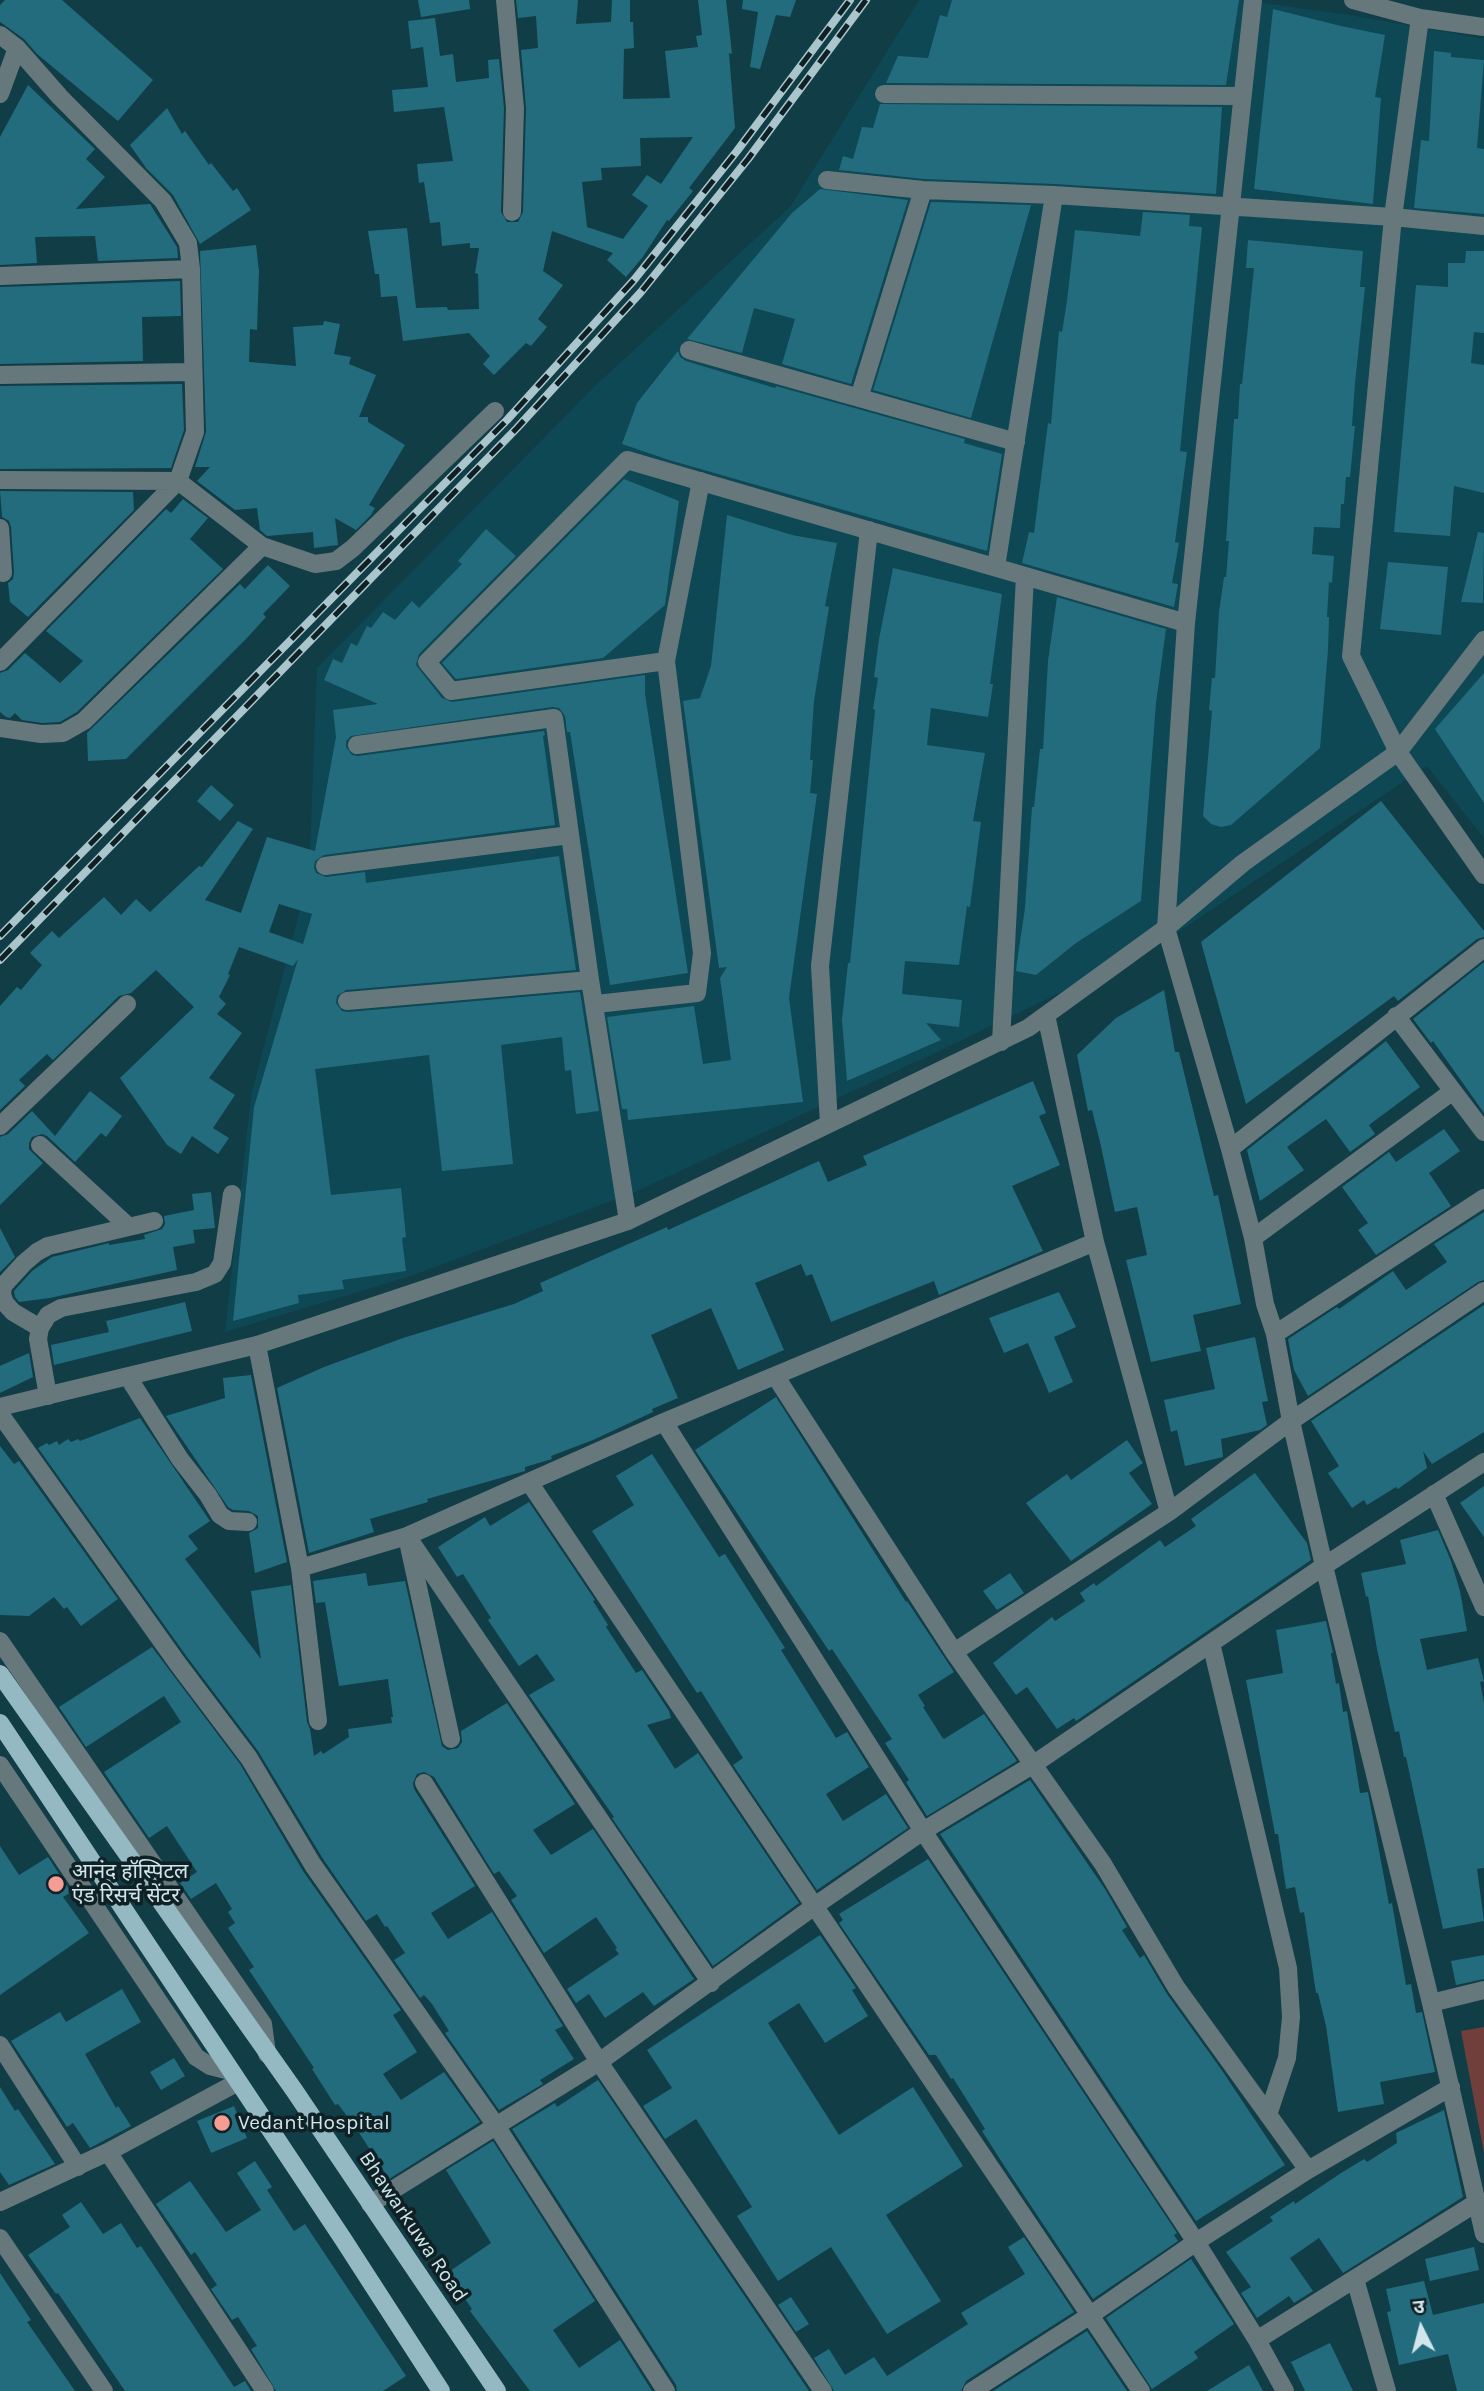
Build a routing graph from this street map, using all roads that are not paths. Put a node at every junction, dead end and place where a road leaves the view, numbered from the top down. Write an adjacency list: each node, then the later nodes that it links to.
1 (505, 0): 15 (street)
2 (1253, 0): 10 (street)
3 (1353, 0): 4 (street)
4 (1420, 18): 5 (street); 16 (street)
5 (1484, 27)
6 (0, 35): 7 (street)
7 (17, 48): 8 (street); 18 (street)
8 (0, 94)
9 (884, 94): 10 (street)
10 (1242, 96): 14 (street)
11 (827, 180): 12 (street)
12 (923, 191): 13 (street); 23 (street)
13 (1054, 195): 14 (street); 25 (street)
14 (1230, 207): 16 (street); 35 (street)
15 (512, 212)
16 (1393, 217): 17 (street); 41 (street)
17 (1484, 226)
18 (191, 269): 19 (street); 21 (street)
19 (0, 276)
20 (689, 350): 23 (street)
21 (192, 372): 22 (street); 27 (street)
22 (0, 375)
23 (859, 398): 25 (street)
24 (495, 411): 31 (street)
25 (1016, 442): 32 (street)
26 (0, 480): 27 (street)
27 (178, 481): 31 (street); 38 (street)
28 (701, 481): 30 (street); 37 (street); 37 (street)
29 (0, 528): 33 (street)
30 (869, 530): 32 (street); 56 (street)
31 (262, 546): 39 (street)
32 (996, 567): 34 (street)
33 (3, 573)
34 (1025, 576): 35 (street); 54 (street)
35 (1186, 623): 46 (street)
36 (1484, 640): 41 (street)
37 (666, 661): 51 (street)
38 (0, 662)
39 (0, 728)
40 (357, 746): 42 (street)
41 (1398, 752): 43 (street); 46 (street)
42 (570, 835): 44 (street); 48 (street)
43 (1478, 853): 45 (street)
44 (326, 866)
45 (1484, 875)
46 (1166, 928): 52 (street); 60 (street)
47 (1484, 948): 53 (street)
48 (590, 980): 49 (street); 51 (street)
49 (347, 1001)
50 (127, 1004): 57 (street)
51 (596, 1004): 64 (street)
52 (1046, 1015): 54 (street); 67 (street)
53 (1396, 1016): 55 (street); 60 (street)
54 (1001, 1042): 56 (street)
55 (1453, 1091): 58 (street); 66 (street)
56 (829, 1124): 64 (street)
57 (0, 1126)
58 (1484, 1132)
59 (40, 1145): 65 (street)
60 (1230, 1149): 66 (street)
61 (232, 1194): 69 (street)
62 (1484, 1198): 70 (street)
63 (154, 1220): 65 (street)
64 (628, 1221): 71 (street)
65 (128, 1226): 69 (street)
66 (1253, 1238): 70 (street)
67 (1095, 1242): 73 (street); 82 (street)
68 (1484, 1291): 78 (street)
69 (40, 1328): 74 (street)
70 (1275, 1334): 78 (street)
71 (257, 1345): 72 (street); 86 (street)
72 (128, 1377): 74 (street); 83 (street)
73 (776, 1377): 77 (street); 90 (street)
74 (48, 1396): 75 (street)
75 (0, 1407)
76 (0, 1414): 109 (street)
77 (664, 1422): 80 (street); 98 (street)
78 (1291, 1422): 82 (street); 85 (street)
79 (1484, 1462): 81 (street)
80 (529, 1482): 84 (street); 99 (street)
81 (1434, 1494): 85 (street); 87 (street)
82 (1169, 1512): 90 (street)
83 (247, 1522)
84 (407, 1536): 86 (street); 94 (street); 100 (street)
85 (1324, 1566): 89 (street); 102 (street)
86 (300, 1567): 92 (street)
87 (1484, 1607)
88 (0, 1641): 104 (street)
89 (1211, 1643): 95 (street); 108 (street)
90 (954, 1652): 95 (street)
91 (0, 1674): 104 (main road, Bhawarkuwa Road)
92 (318, 1721)
93 (0, 1723): 106 (main road)
94 (451, 1739)
95 (1034, 1764): 98 (street); 108 (street)
96 (0, 1765): 106 (street)
97 (424, 1783): 105 (street)
98 (923, 1831): 99 (street); 118 (street)
99 (816, 1905): 100 (street); 120 (street)
100 (711, 1983): 105 (street)
101 (1484, 1990): 102 (street)
102 (1431, 2003): 107 (street)
103 (0, 2045): 111 (street)
104 (267, 2054): 115 (main road, Bhawarkuwa Road)
105 (599, 2062): 109 (street); 128 (street)
106 (234, 2076): 110 (street); 125 (main road)
107 (1451, 2087): 112 (street); 114 (street)
108 (1268, 2115): 112 (street)
109 (497, 2127): 115 (street); 127 (street)
110 (108, 2152): 111 (street); 124 (street)
111 (78, 2168): 113 (street)
112 (1308, 2170): 118 (street)
113 (0, 2202)
114 (1476, 2203): 116 (street); 119 (street)
115 (370, 2204): 126 (main road, Bhawarkuwa Road)
116 (1483, 2227)
117 (0, 2238): 123 (street)
118 (1196, 2242): 120 (street); 121 (street)
119 (1355, 2279): 121 (street); 131 (street)
120 (1089, 2316): 122 (street); 129 (street)
121 (1257, 2340): 130 (street)
122 (975, 2390)
123 (104, 2391)
124 (265, 2391)
125 (441, 2391)
126 (497, 2391)
127 (666, 2391)
128 (823, 2391)
129 (1141, 2391)
130 (1285, 2391)
131 (1387, 2391)

